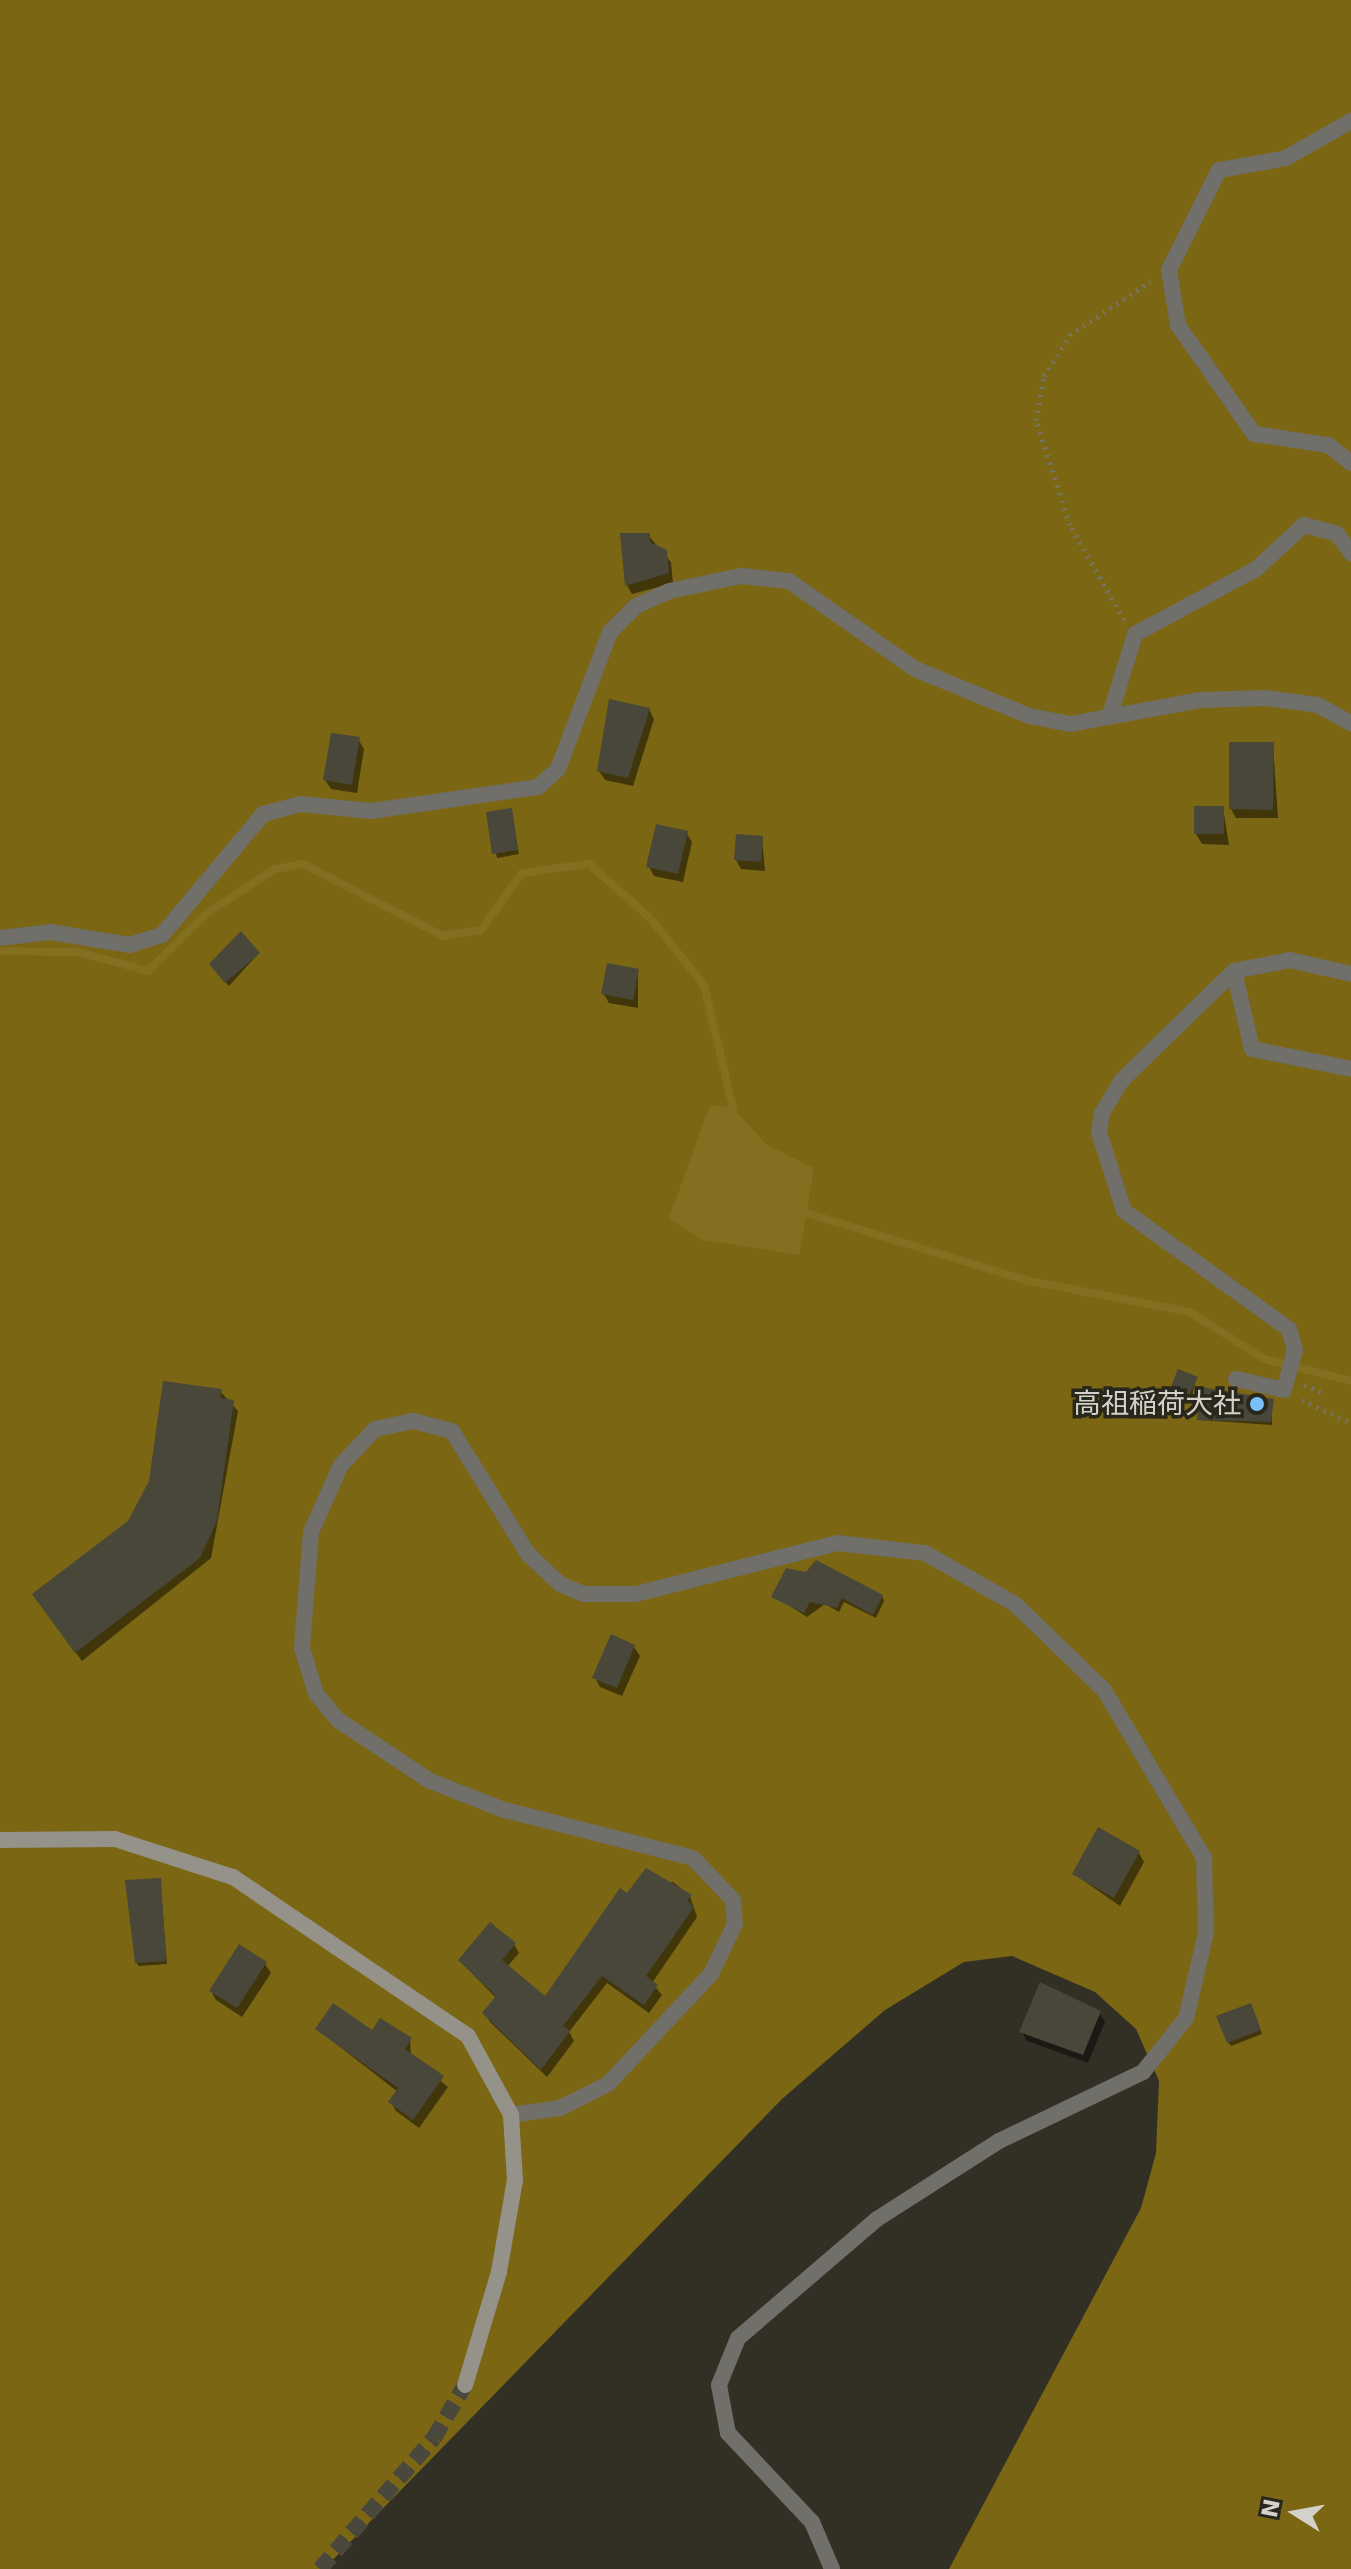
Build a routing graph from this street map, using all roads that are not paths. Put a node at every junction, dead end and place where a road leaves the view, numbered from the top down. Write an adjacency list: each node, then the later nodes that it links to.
1 (1351, 121): 2 (street)
2 (1351, 463)
3 (1351, 553): 4 (street)
4 (1110, 715): 5 (street); 6 (street)
5 (1351, 723)
6 (0, 938)
7 (1234, 971): 8 (street); 9 (street); 10 (street)
8 (1351, 974)
9 (1351, 1069)
10 (1236, 1379)
11 (0, 1840): 12 (street)
12 (511, 2115): 13 (street); 14 (street)
13 (465, 2385)
14 (832, 2569)

